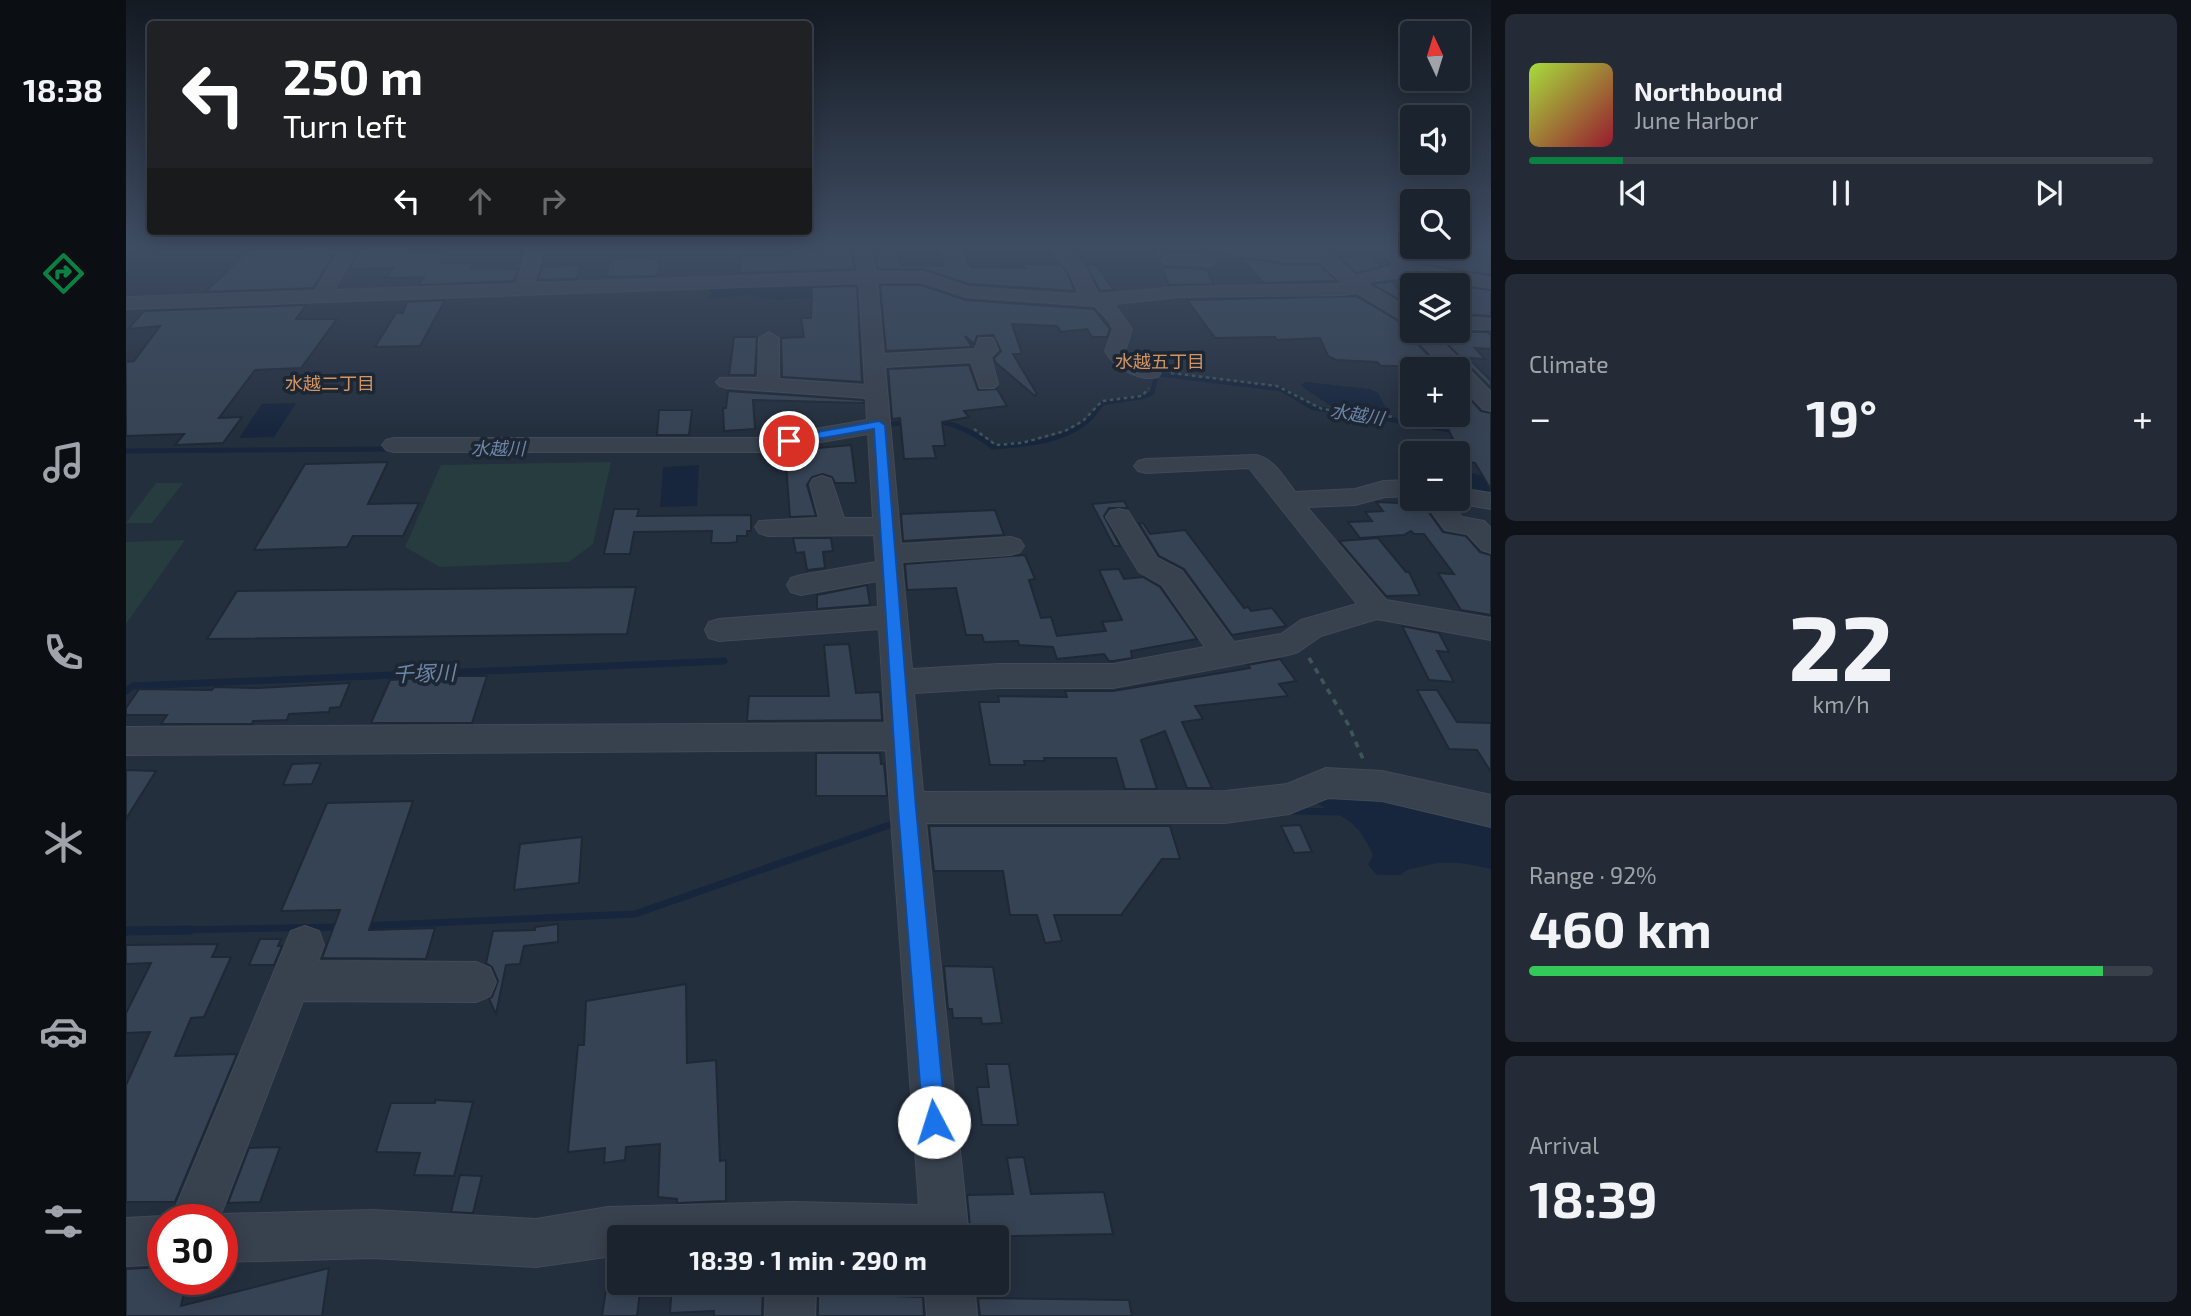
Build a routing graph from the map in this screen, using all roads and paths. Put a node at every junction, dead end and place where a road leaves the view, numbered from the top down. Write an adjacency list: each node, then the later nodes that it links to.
1 (871, 308): 8 (street)
2 (1103, 308): 9 (street)
3 (1470, 323): 4 (street)
4 (1489, 324)
5 (769, 338): 13 (street)
6 (1431, 343): 7 (street)
7 (1445, 357)
8 (875, 361): 12 (street); 14 (street)
9 (1151, 373): 16 (path); 18 (path)
10 (727, 382): 13 (street)
11 (1470, 383): 15 (street)
12 (987, 384)
13 (768, 385): 14 (street)
14 (877, 392): 17 (street)
15 (1491, 404)
16 (1394, 417)
17 (879, 425): 19 (street); 29 (street)
18 (974, 429)
19 (394, 445)
20 (1146, 466): 24 (street)
21 (822, 484): 28 (street)
22 (1400, 488): 24 (street)
23 (1470, 498): 25 (street)
24 (1288, 500): 35 (street)
25 (1491, 501)
26 (1444, 511): 31 (street)
27 (1119, 517): 40 (street)
28 (834, 526): 29 (street); 30 (street)
29 (886, 526): 33 (street)
30 (768, 527)
31 (1491, 544)
32 (1011, 546): 33 (street)
33 (889, 561): 34 (street); 36 (street)
34 (801, 585)
35 (1377, 609): 37 (street); 39 (street)
36 (892, 617): 38 (street); 41 (street)
37 (1491, 629)
38 (719, 630)
39 (1293, 641): 40 (street); 44 (path)
40 (1226, 654): 41 (street)
41 (897, 682): 42 (street)
42 (902, 736): 43 (street); 46 (street)
43 (126, 741)
44 (1377, 786): 45 (street); 46 (street)
45 (1491, 811)
46 (908, 816): 49 (street)
47 (476, 982): 48 (street)
48 (201, 1204)
49 (943, 1225)
50 (607, 1231): 51 (street)
51 (238, 1238)
52 (147, 1240): 53 (street)
53 (126, 1241)
54 (791, 1295): 56 (street)
55 (950, 1295): 57 (street)
56 (790, 1316)
57 (952, 1316)

